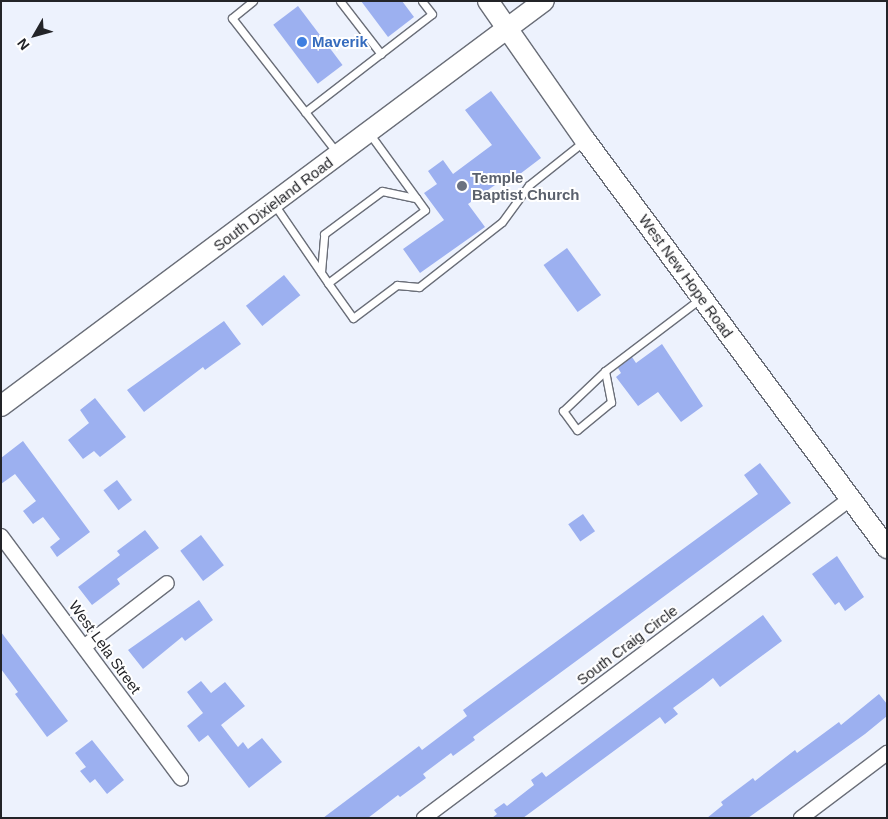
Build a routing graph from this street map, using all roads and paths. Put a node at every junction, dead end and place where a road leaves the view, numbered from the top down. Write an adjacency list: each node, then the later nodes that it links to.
1 (253, 1): 8 (lane)
2 (340, 1): 7 (lane)
3 (422, 1): 7 (lane)
4 (488, 1): 6 (main road, West New Hope Road)
5 (544, 1): 6 (main road, South Dixieland Road)
6 (508, 29): 9 (main road, South Dixieland Road); 10 (main road, West New Hope Road)
7 (381, 54): 8 (lane)
8 (305, 112): 11 (lane)
9 (369, 133): 11 (main road, South Dixieland Road); 12 (lane)
10 (586, 140): 15 (lane); 16 (main road, West New Hope Road)
11 (339, 155): 13 (main road, South Dixieland Road)
12 (416, 198): 14 (lane); 15 (lane)
13 (273, 204): 14 (lane); 18 (main road, South Dixieland Road)
14 (321, 272): 15 (lane)
15 (328, 283)
16 (701, 297): 17 (lane); 19 (main road, West New Hope Road)
17 (605, 371): 17 (lane)
18 (1, 406)
19 (850, 499): 21 (main road, West New Hope Road); 26 (street, South Craig Circle)
20 (1, 536): 23 (street, West Lela Street)
21 (887, 548)
22 (167, 583): 23 (street)
23 (85, 646): 25 (street, West Lela Street)
24 (887, 753): 27 (street)
25 (181, 778)
26 (424, 818)
27 (801, 818)

